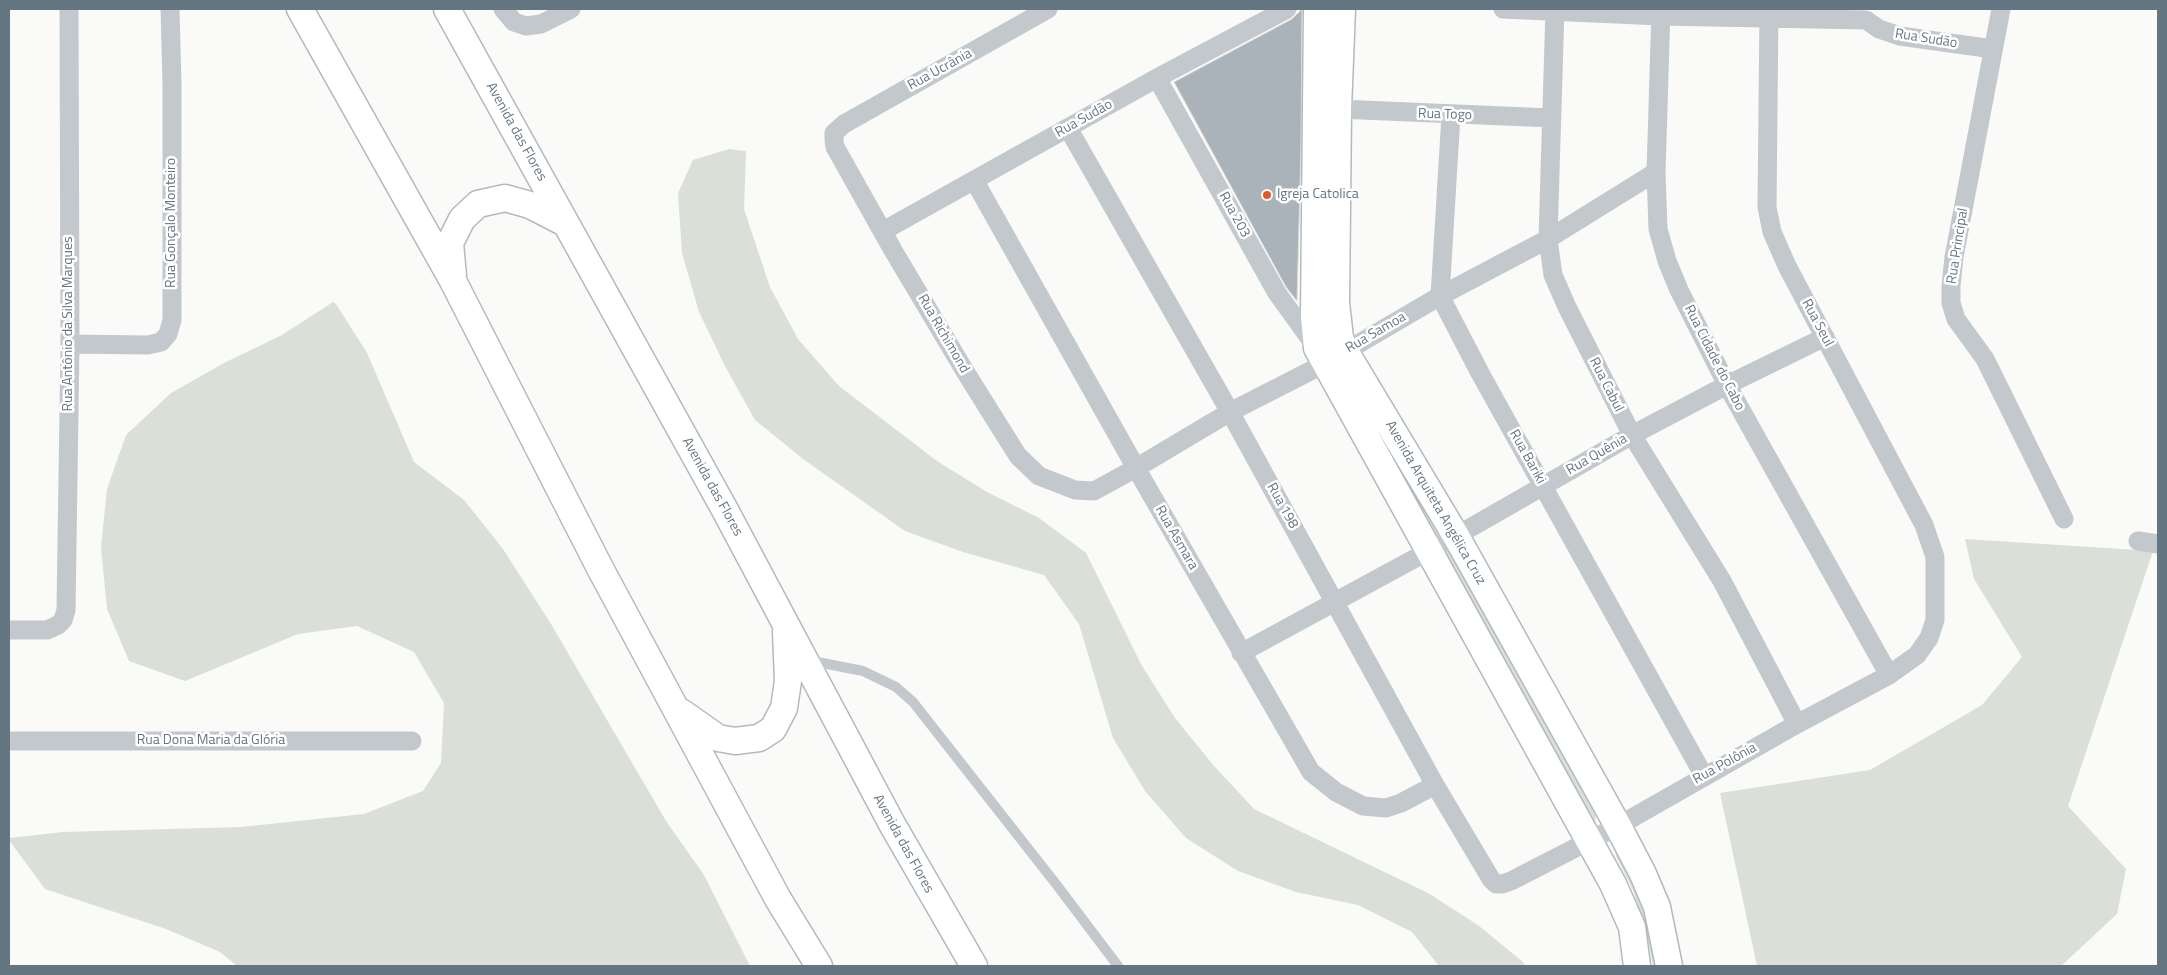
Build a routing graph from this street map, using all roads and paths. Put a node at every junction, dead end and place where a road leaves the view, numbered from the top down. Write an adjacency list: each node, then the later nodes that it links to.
1 (69, 9): 32 (street, Rua Antônio da Silva Marques)
2 (170, 9): 32 (street, Rua Gonçalo Monteiro)
3 (300, 9): 29 (main road)
4 (448, 9): 26 (main road, Avenida das Flores)
5 (503, 9): 6 (street)
6 (571, 9)
7 (1048, 9): 23 (street, Rua Ucrânia)
8 (1287, 9): 18 (street, Rua Sudão)
9 (1317, 9): 33 (main road, Avenida Arquiteta Angélica Cruz)
10 (1342, 9): 19 (main road, Avenida Arquiteta Angélica Cruz)
11 (1502, 9): 13 (street, Rua Sudão)
12 (2001, 9): 17 (street, Rua Principal)
13 (1555, 10): 14 (street, Rua Sudão); 21 (street, Rua Cabul)
14 (1661, 12): 15 (street, Rua Sudão); 24 (street, Rua Cidade do Cabo)
15 (1769, 13): 16 (street, Rua Sudão); 31 (street, Rua Seul)
16 (1866, 14): 17 (street, Rua Sudão)
17 (1993, 49): 40 (street, Rua Principal)
18 (1157, 78): 22 (street, Rua Sudão); 33 (street, Rua 203)
19 (1338, 109): 20 (street, Rua Togo); 33 (main road, Avenida Arquiteta Angélica Cruz)
20 (1451, 115): 21 (street, Rua Togo); 30 (street)
21 (1552, 118): 28 (street, Rua Cabul)
22 (1068, 128): 25 (street, Rua Sudão); 35 (street, Rua 198)
23 (834, 133): 27 (street, Rua Richimond)
24 (1656, 172): 28 (street, Rua Samoa); 34 (street, Rua Cidade do Cabo)
25 (974, 180): 27 (street, Rua Sudão); 37 (street, Rua Asmara)
26 (565, 222): 29 (main road); 47 (main road, Avenida das Flores)
27 (883, 231): 39 (street, Rua Richimond)
28 (1548, 239): 30 (street, Rua Samoa); 36 (street, Rua Cabul)
29 (453, 281): 52 (main road)
30 (1440, 296): 33 (street, Rua Samoa); 38 (street, Rua Bariki)
31 (1825, 337): 34 (street, Rua Quênia); 46 (street, Rua Seul)
32 (70, 344): 48 (street, Rua Antônio da Silva Marques)
33 (1329, 354): 35 (street, Rua Samoa); 41 (main road, Avenida Arquiteta Angélica Cruz); 44 (main road, Avenida Arquiteta Angélica Cruz)
34 (1727, 385): 36 (street, Rua Quênia); 51 (street, Rua Cidade do Cabo)
35 (1230, 412): 37 (street, Rua Samoa); 45 (street, Rua 198)
36 (1632, 435): 38 (street, Rua Quênia); 53 (street, Rua Cabul)
37 (1136, 468): 39 (street, Rua Samoa); 49 (street, Rua Asmara)
38 (1543, 486): 41 (street, Rua Quênia); 56 (street, Rua Bariki)
39 (1094, 491)
40 (2064, 519)
41 (1456, 536): 44 (street, Rua Quênia); 58 (main road, Avenida Arquiteta Angélica Cruz)
42 (2138, 541): 43 (street)
43 (2158, 544)
44 (1427, 551): 45 (street, Rua Quênia); 59 (main road, Avenida Arquiteta Angélica Cruz)
45 (1335, 603): 49 (street, Rua Quênia); 57 (street, Rua 198)
46 (1935, 620): 51 (street, Rua Polônia)
47 (785, 623): 50 (main road, Avenida das Flores); 52 (main road)
48 (9, 630)
49 (1242, 653): 57 (street, Rua Asmara)
50 (804, 660): 62 (main road, Avenida das Flores); 63 (lane)
51 (1889, 675): 53 (street, Rua Polônia)
52 (676, 709): 61 (main road)
53 (1797, 724): 56 (street, Rua Polônia)
54 (9, 741): 55 (street, Rua Dona Maria da Glória)
55 (412, 741)
56 (1704, 776): 58 (street, Rua Polônia)
57 (1435, 785): 60 (street, Rua 198)
58 (1618, 826): 59 (street, Rua Polônia); 65 (main road, Avenida Arquiteta Angélica Cruz)
59 (1588, 841): 60 (street, Rua Polônia); 64 (main road, Avenida Arquiteta Angélica Cruz)
60 (1496, 884)
61 (819, 966)
62 (974, 966)
63 (1118, 966)
64 (1638, 966)
65 (1669, 966)

